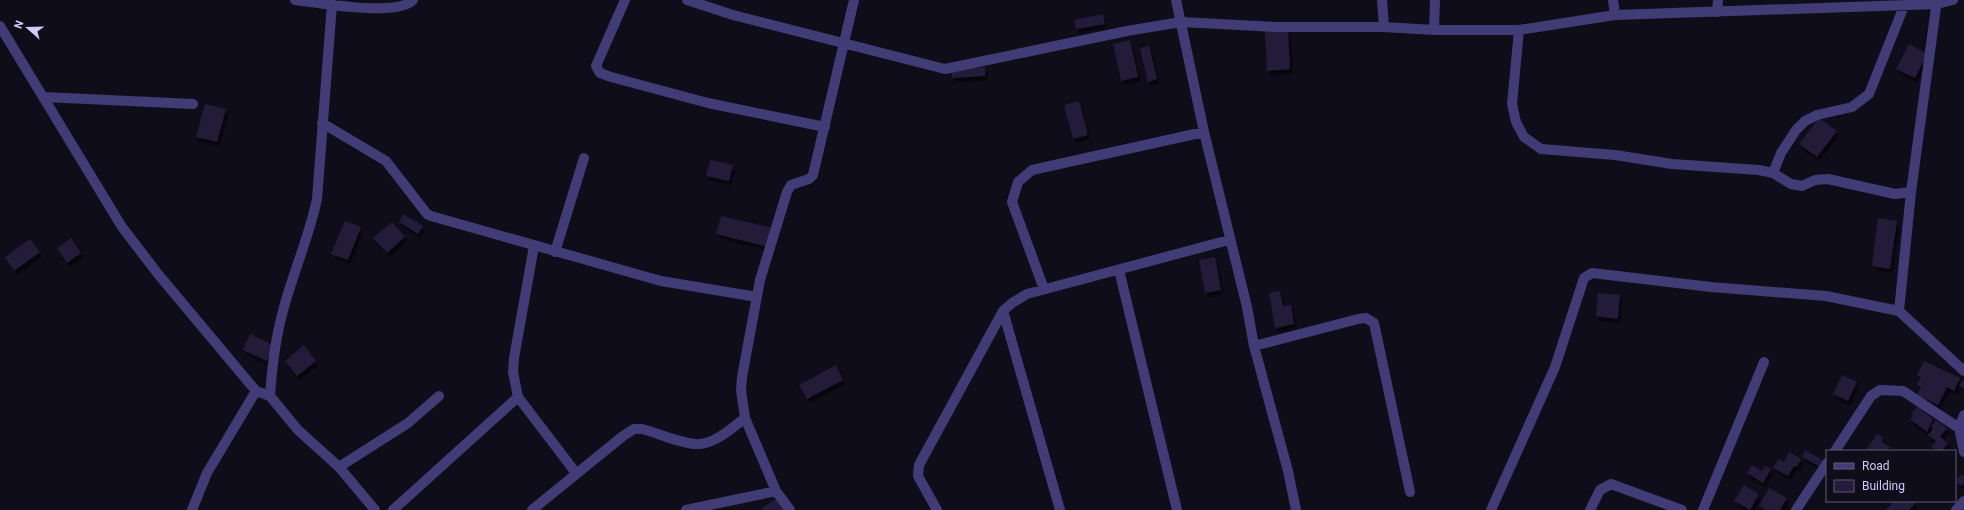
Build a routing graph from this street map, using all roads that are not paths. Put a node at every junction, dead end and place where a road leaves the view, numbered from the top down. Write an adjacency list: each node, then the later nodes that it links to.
1 (295, 0): 13 (street)
2 (413, 0): 13 (street)
3 (626, 0): 26 (street)
4 (687, 0): 22 (street)
5 (854, 0): 22 (street)
6 (1176, 0): 17 (street)
7 (1382, 0): 19 (street)
8 (1435, 0): 20 (street)
9 (1614, 0): 16 (street)
10 (1718, 0): 15 (street)
11 (1953, 0): 12 (street)
12 (1937, 2): 14 (street); 30 (street)
13 (332, 4): 25 (street)
14 (1904, 6): 15 (street); 29 (street)
15 (1717, 12): 16 (street)
16 (1615, 15): 21 (street)
17 (1181, 22): 19 (street); 22 (street); 27 (street)
18 (0, 26): 23 (street)
19 (1384, 27): 20 (street)
20 (1434, 30): 21 (street)
21 (1519, 30): 29 (street)
22 (844, 43): 26 (street)
23 (44, 97): 24 (street); 42 (street)
24 (193, 104)
25 (322, 123): 32 (street); 43 (street)
26 (825, 127): 36 (street)
27 (1204, 132): 31 (street); 35 (street)
28 (584, 158): 33 (street)
29 (1773, 173): 30 (street)
30 (1911, 192): 38 (street)
31 (1229, 240): 34 (street); 39 (street)
32 (534, 246): 33 (street); 45 (street)
33 (555, 252): 36 (street)
34 (1119, 270): 35 (street); 65 (street)
35 (1044, 289): 37 (street)
36 (757, 297): 47 (street)
37 (1003, 311): 63 (street); 64 (street)
38 (1899, 311): 41 (street); 67 (street)
39 (1254, 346): 55 (street); 66 (street)
40 (1764, 362): 70 (street)
41 (1964, 371)
42 (256, 391): 43 (street); 57 (street)
43 (270, 396): 52 (street)
44 (439, 396): 52 (street)
45 (518, 397): 53 (street); 59 (street)
46 (1964, 415): 48 (street)
47 (745, 418): 53 (street); 54 (street)
48 (1959, 428): 49 (street); 50 (street)
49 (1836, 450)
50 (1964, 452)
51 (1826, 465): 71 (street)
52 (339, 466): 58 (street)
53 (576, 472): 60 (street)
54 (776, 491): 61 (street); 62 (street)
55 (1410, 492)
56 (1964, 501): 72 (street)
57 (192, 510)
58 (375, 510)
59 (393, 510)
60 (532, 510)
61 (686, 510)
62 (790, 510)
63 (937, 510)
64 (1060, 510)
65 (1177, 510)
66 (1296, 510)
67 (1491, 510)
68 (1590, 510): 69 (street)
69 (1682, 510)
70 (1703, 510)
71 (1796, 510)
72 (1956, 510)

